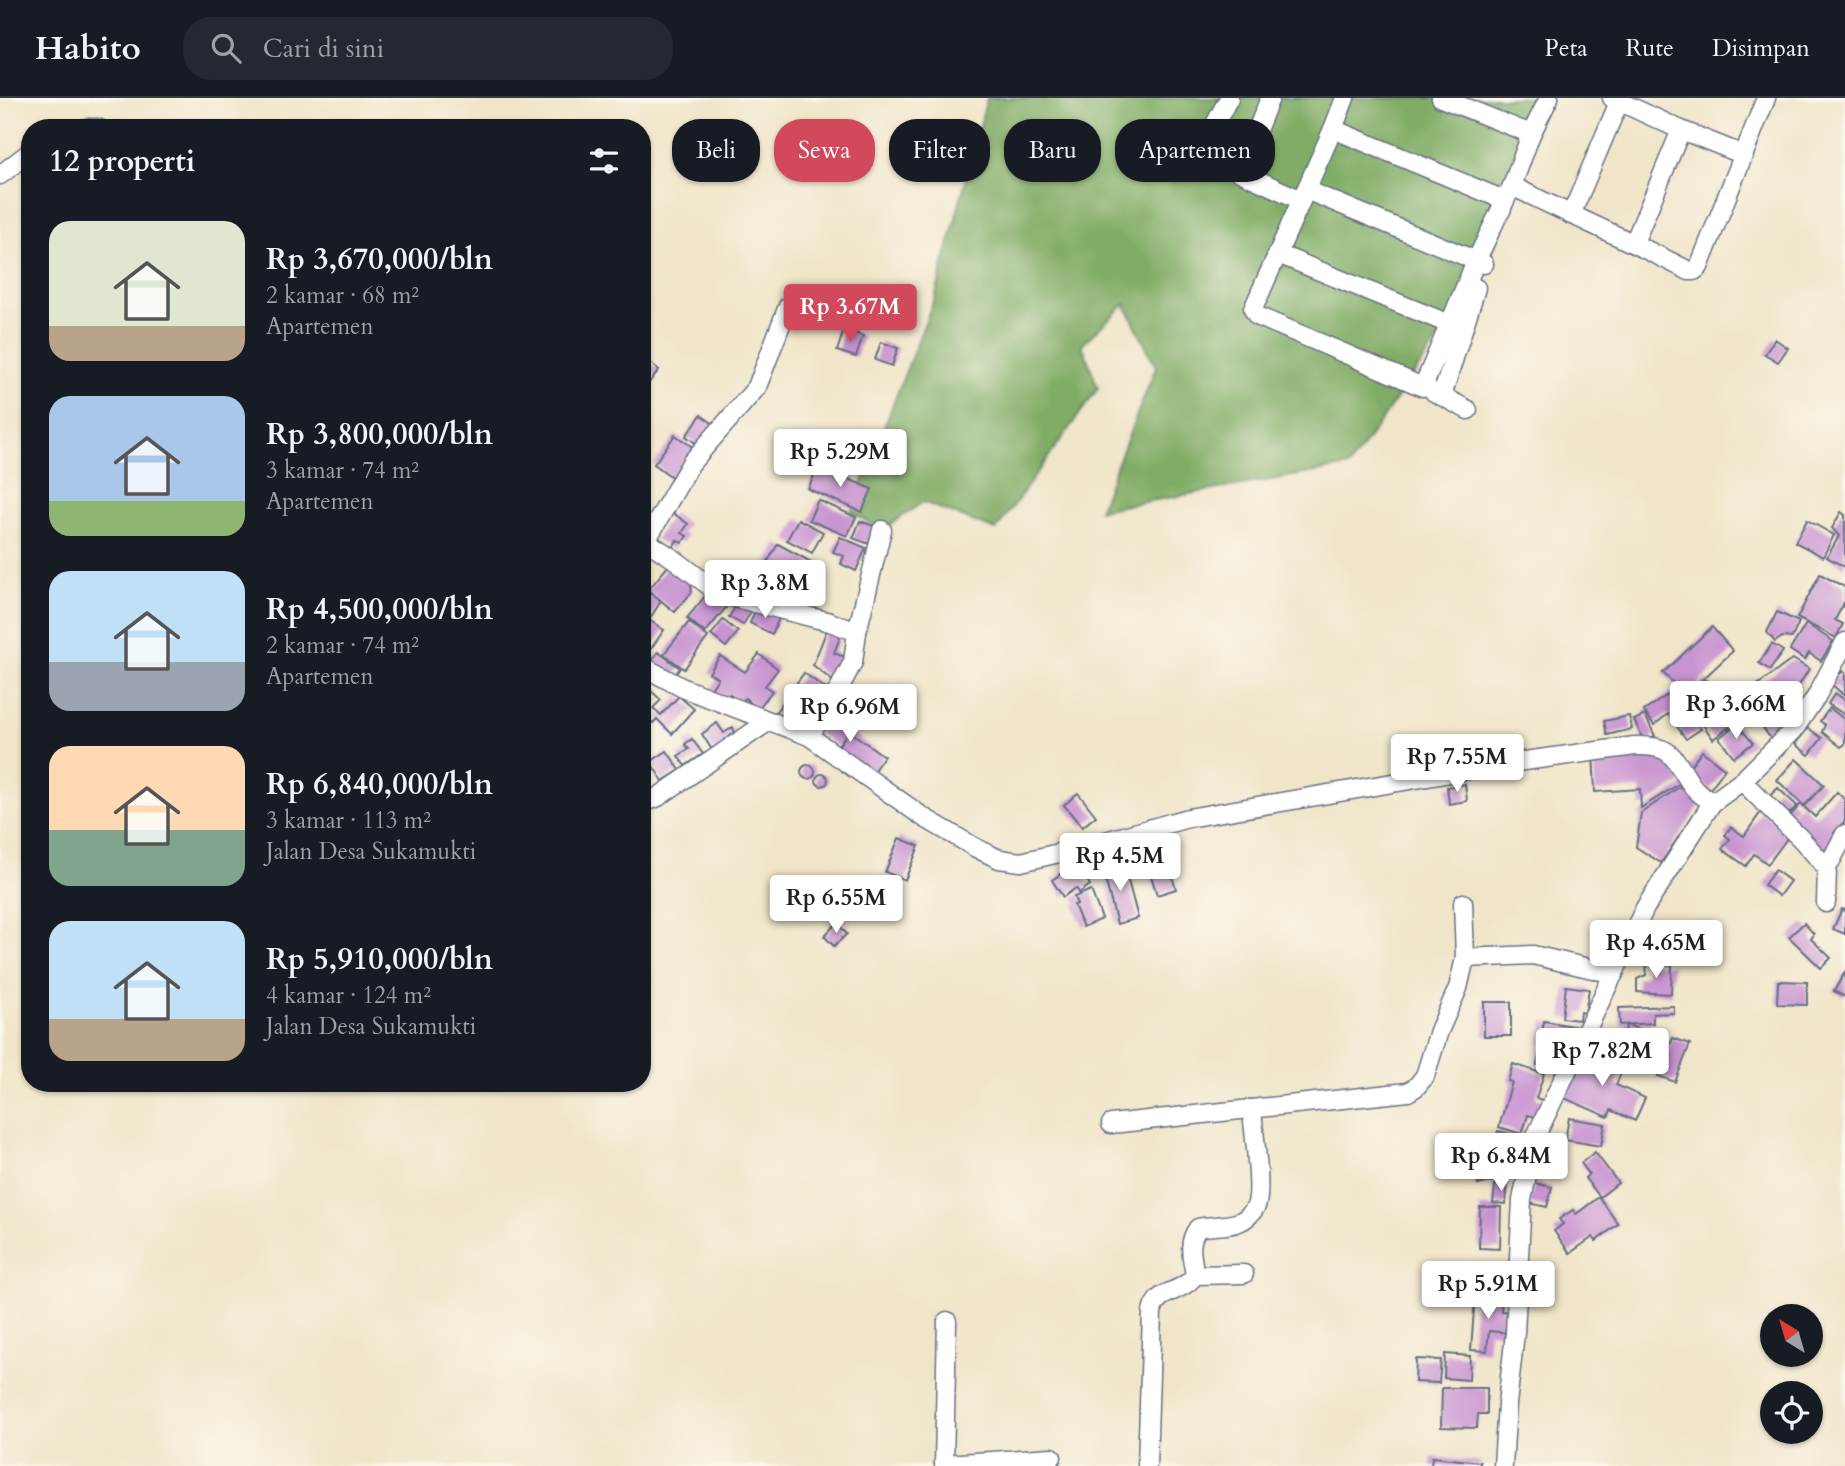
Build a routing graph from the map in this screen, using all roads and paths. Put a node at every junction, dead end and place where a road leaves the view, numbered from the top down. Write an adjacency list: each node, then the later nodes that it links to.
1 (1229, 98): 8 (street)
2 (1270, 98): 9 (street)
3 (1345, 98): 10 (street)
4 (1441, 98): 12 (street)
5 (1549, 98): 12 (street)
6 (1766, 98): 13 (street)
7 (1616, 100): 11 (street); 19 (street)
8 (1218, 119)
9 (1261, 119)
10 (1333, 129): 17 (street); 18 (street)
11 (1681, 130): 13 (street); 20 (street)
12 (1531, 134): 17 (street)
13 (1744, 155): 20 (street)
14 (21, 159): 15 (street)
15 (0, 175)
16 (1268, 182): 18 (street)
17 (1508, 193): 19 (street); 22 (street)
18 (1304, 195): 21 (street); 22 (street)
19 (1571, 215): 20 (street)
20 (1634, 243)
21 (1278, 254): 24 (street); 25 (street)
22 (1480, 262): 24 (street)
23 (788, 306): 29 (street)
24 (1456, 327): 25 (street); 26 (street)
25 (1423, 387): 26 (street)
26 (1442, 397): 27 (street)
27 (1468, 410)
28 (882, 530): 31 (street)
29 (651, 533)
30 (651, 548): 31 (street)
31 (857, 632): 35 (street)
32 (1845, 642): 36 (street)
33 (651, 671): 34 (street)
34 (769, 721): 35 (street); 37 (street)
35 (809, 736): 38 (street)
36 (1742, 781): 38 (street); 40 (street)
37 (651, 800)
38 (1712, 803): 44 (street)
39 (1845, 834): 40 (street)
40 (1827, 868): 42 (street)
41 (1463, 903): 43 (street)
42 (1826, 903)
43 (1465, 958): 44 (street); 45 (street)
44 (1614, 974): 54 (street)
45 (1252, 1109): 46 (street); 48 (street)
46 (1111, 1125)
47 (1244, 1274): 48 (street)
48 (1195, 1275): 53 (street)
49 (947, 1321): 52 (street)
50 (1052, 1457): 51 (street)
51 (1014, 1463): 52 (street)
52 (944, 1465)
53 (1147, 1466)
54 (1503, 1466)

